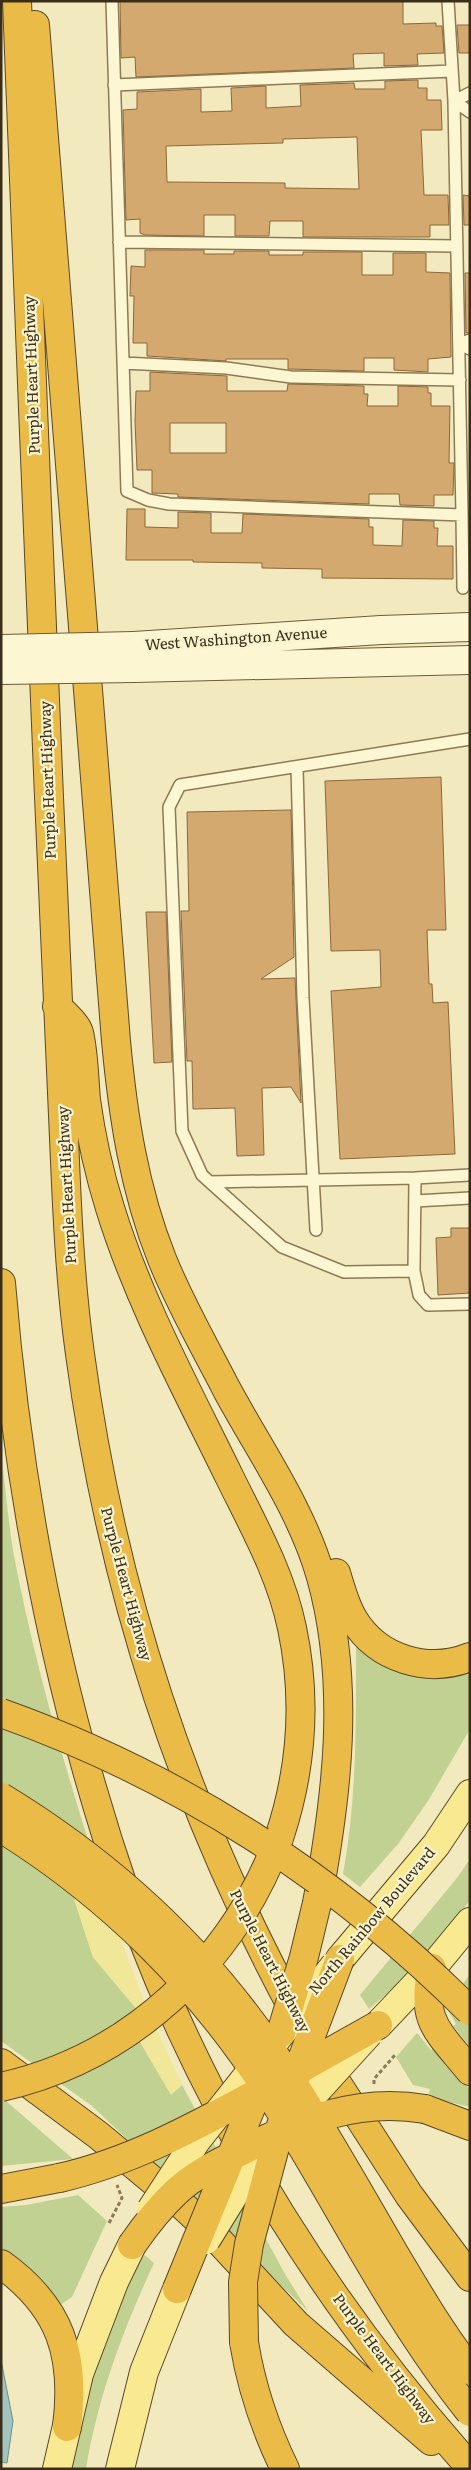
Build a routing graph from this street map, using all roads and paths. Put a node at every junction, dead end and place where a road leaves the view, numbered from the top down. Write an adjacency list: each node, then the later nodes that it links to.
1 (17, 1): 24 (highway, Purple Heart Highway)
2 (34, 1): 35 (highway)
3 (112, 1): 6 (lane)
4 (448, 1): 5 (lane)
5 (452, 71): 6 (lane); 8 (lane)
6 (114, 85): 10 (lane)
7 (470, 93): 8 (lane)
8 (454, 101): 9 (lane); 11 (lane)
9 (470, 112)
10 (119, 242): 11 (lane); 13 (lane)
11 (457, 246): 12 (lane)
12 (466, 344): 14 (lane)
13 (123, 363): 14 (lane); 15 (lane)
14 (460, 380): 15 (lane)
15 (462, 515): 16 (lane)
16 (463, 588)
17 (470, 627): 19 (main road, West Washington Avenue)
18 (1, 649): 19 (main road, West Washington Avenue, bridge)
19 (134, 657): 20 (main road, West Washington Avenue); 21 (main road, West Washington Avenue, bridge)
20 (470, 660)
21 (1, 670)
22 (470, 739): 23 (lane)
23 (297, 767): 27 (lane); 28 (lane)
24 (57, 1006): 51 (highway, bridge); 65 (highway, Purple Heart Highway)
25 (470, 1175): 26 (lane)
26 (416, 1178): 27 (lane); 30 (lane)
27 (313, 1180): 28 (lane); 31 (lane)
28 (210, 1182): 32 (lane)
29 (470, 1198): 30 (lane)
30 (415, 1201): 32 (lane)
31 (316, 1230)
32 (414, 1271): 34 (lane)
33 (1, 1283): 70 (highway, Purple Heart Highway)
34 (470, 1304)
35 (261, 1449): 36 (highway); 46 (highway, bridge)
36 (470, 1657)
37 (1, 1712): 44 (highway, bridge)
38 (470, 1794): 42 (main road, North Rainbow Boulevard)
39 (1, 1798): 67 (highway, bridge)
40 (1, 1828): 68 (highway, bridge)
41 (470, 1922): 43 (main road)
42 (340, 1959): 46 (main road, North Rainbow Boulevard, bridge); 49 (highway, bridge)
43 (432, 1968): 45 (main road); 50 (highway)
44 (470, 2011)
45 (378, 2025): 49 (highway, bridge); 56 (main road, bridge)
46 (281, 2033): 53 (highway, bridge); 54 (main road, North Rainbow Boulevard, bridge)
47 (395, 2055): 52 (path)
48 (1, 2063): 74 (highway)
49 (298, 2070): 53 (highway, bridge); 56 (highway, bridge)
50 (470, 2070)
51 (1, 2087)
52 (374, 2087)
53 (257, 2093): 54 (highway, bridge); 57 (highway, bridge)
54 (217, 2115): 59 (highway, bridge); 63 (main road, North Rainbow Boulevard, bridge)
55 (470, 2126): 56 (highway, bridge)
56 (279, 2132): 57 (highway, bridge); 66 (main road, bridge); 73 (highway, bridge)
57 (230, 2157): 63 (highway, bridge); 66 (highway, bridge)
58 (1, 2178): 59 (highway)
59 (59, 2178): 61 (highway)
60 (117, 2185): 62 (path)
61 (1, 2189)
62 (109, 2223)
63 (132, 2245): 69 (main road, North Rainbow Boulevard)
64 (1, 2264): 69 (highway)
65 (470, 2277)
66 (177, 2289): 72 (main road)
67 (470, 2370)
68 (470, 2412)
69 (67, 2427): 71 (main road, North Rainbow Boulevard)
70 (470, 2467)
71 (57, 2469)
72 (120, 2469)
73 (285, 2469)
74 (462, 2469)

